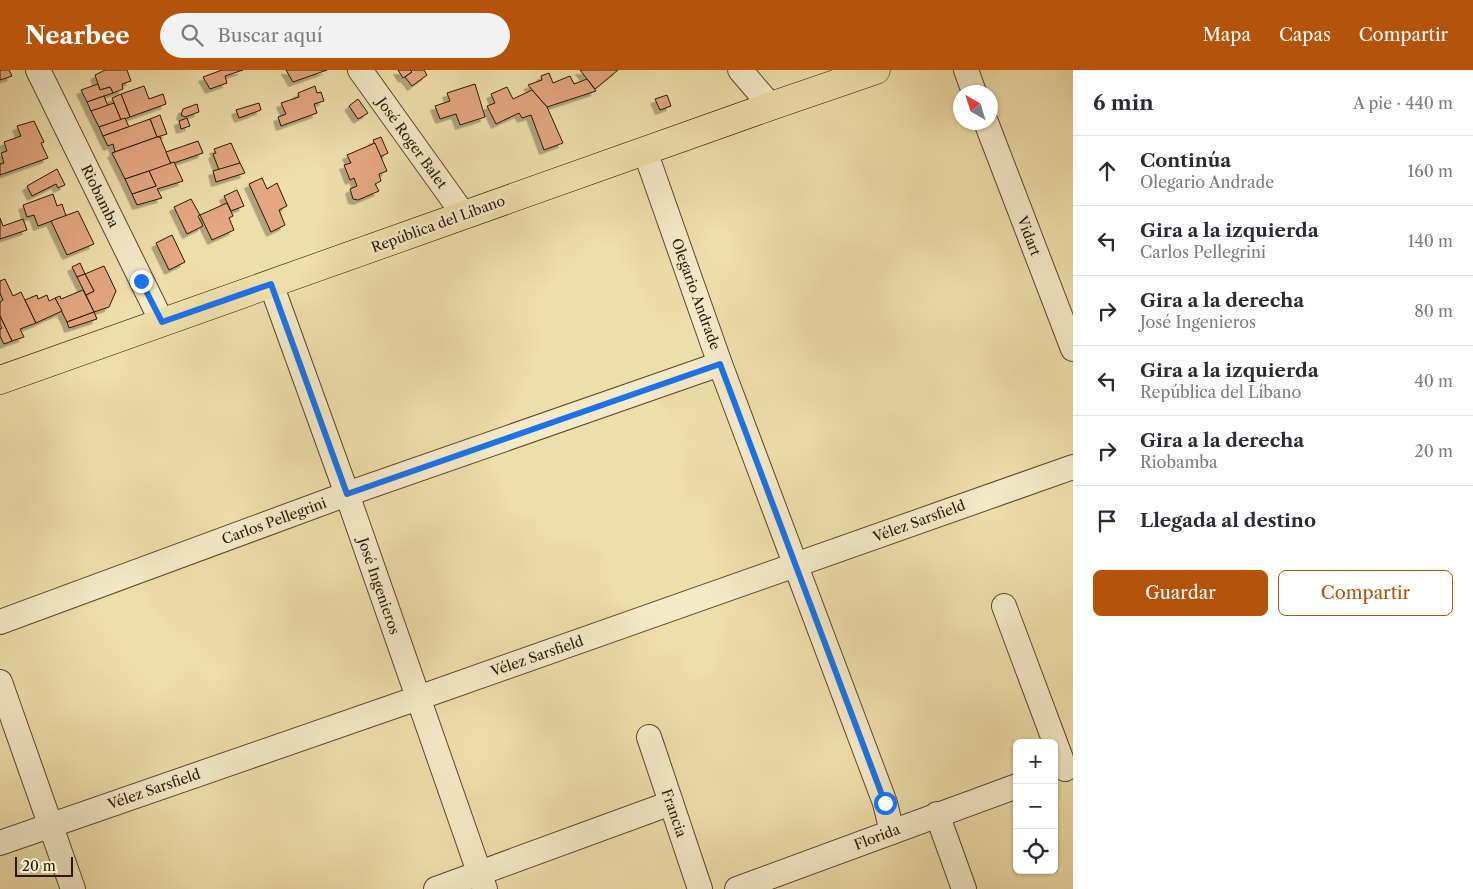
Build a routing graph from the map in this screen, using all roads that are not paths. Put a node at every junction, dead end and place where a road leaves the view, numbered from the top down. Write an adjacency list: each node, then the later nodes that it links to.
1 (38, 70): 12 (street, Riobamba)
2 (360, 70): 10 (street, José Roger Balet)
3 (740, 70): 7 (street)
4 (876, 70): 7 (main road, República del Líbano)
5 (966, 70): 6 (street)
6 (971, 85)
7 (771, 106): 9 (main road, República del Líbano)
8 (989, 130): 13 (street, Vidart)
9 (644, 151): 10 (main road, República del Líbano); 14 (street, Olegario Andrade)
10 (464, 215): 11 (main road, República del Líbano)
11 (271, 284): 12 (main road, República del Líbano); 17 (street, José Ingenieros)
12 (162, 322): 15 (main road, República del Líbano)
13 (1070, 333)
14 (720, 364): 17 (street, Carlos Pellegrini); 18 (street, Olegario Andrade)
15 (0, 380)
16 (1073, 467): 18 (street, Vélez Sarsfield)
17 (347, 494): 20 (street, Carlos Pellegrini); 22 (street, José Ingenieros)
18 (795, 565): 22 (street, Vélez Sarsfield); 29 (street, Olegario Andrade)
19 (1004, 606): 24 (street)
20 (0, 622)
21 (0, 682): 28 (street)
22 (418, 698): 28 (street, Vélez Sarsfield); 31 (street, José Ingenieros)
23 (649, 737): 26 (street, Francia)
24 (1064, 769)
25 (1013, 787): 27 (street, Florida)
26 (671, 803): 31 (street); 34 (street, Francia)
27 (937, 814): 29 (street, Florida); 36 (street)
28 (50, 825): 30 (street, Vélez Sarsfield); 32 (street)
29 (892, 832): 35 (street, Florida)
30 (0, 843)
31 (482, 881): 33 (street)
32 (73, 889)
33 (436, 889)
34 (700, 889)
35 (737, 889)
36 (964, 889)

